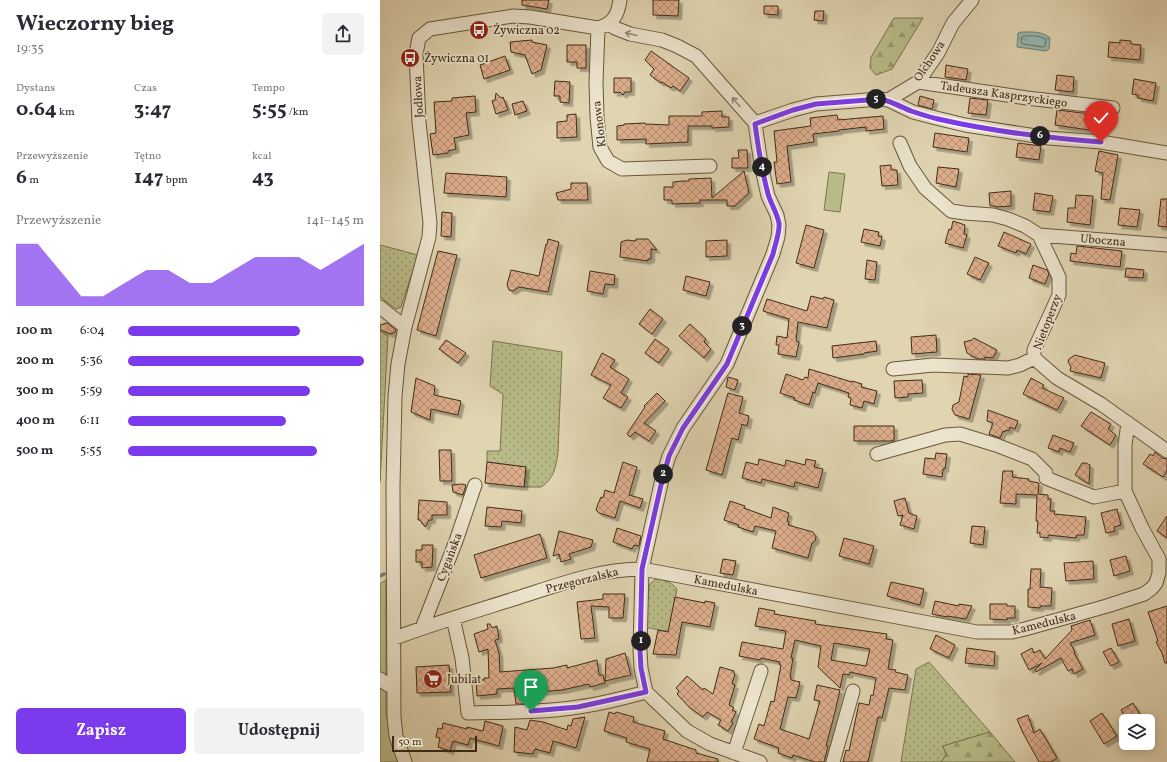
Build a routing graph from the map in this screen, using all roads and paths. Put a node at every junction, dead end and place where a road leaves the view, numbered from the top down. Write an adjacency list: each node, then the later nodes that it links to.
1 (620, 0): 3 (street)
2 (972, 0): 4 (street, Olchowa)
3 (604, 26): 7 (street, one-way to 3); 10 (street, Klonowa); 14 (street, Jodłowa)
4 (918, 82): 5 (street, Olchowa); 6 (street, Tadeusza Kasprzyckiego)
5 (888, 100): 7 (street); 9 (street)
6 (1113, 108)
7 (755, 124): 22 (street)
8 (900, 143): 11 (street)
9 (1167, 153)
10 (710, 166)
11 (1039, 235): 12 (street, Uboczna); 15 (street, Nietoperzy)
12 (1167, 245)
13 (380, 307): 14 (street)
14 (405, 327): 25 (street, Jodłowa)
15 (1034, 358): 16 (street); 17 (street, Nietoperzy)
16 (893, 369)
17 (1128, 422): 18 (street); 21 (street, Kamedulska)
18 (1167, 451)
19 (877, 454): 21 (street)
20 (475, 485): 24 (street, Cygańska)
21 (1125, 491): 22 (street, Kamedulska)
22 (642, 569): 23 (street, Przegorzalska); 29 (street)
23 (453, 618): 24 (street, Przegorzalska); 29 (street)
24 (422, 628): 25 (street, Przegorzalska)
25 (395, 638): 28 (street, Jodłowa)
26 (761, 672): 31 (street)
27 (380, 679): 28 (street)
28 (394, 687): 32 (street, Jodłowa)
29 (646, 692): 31 (street)
30 (852, 692): 34 (street)
31 (734, 753): 33 (street)
32 (405, 762)
33 (760, 762)
34 (833, 762)

